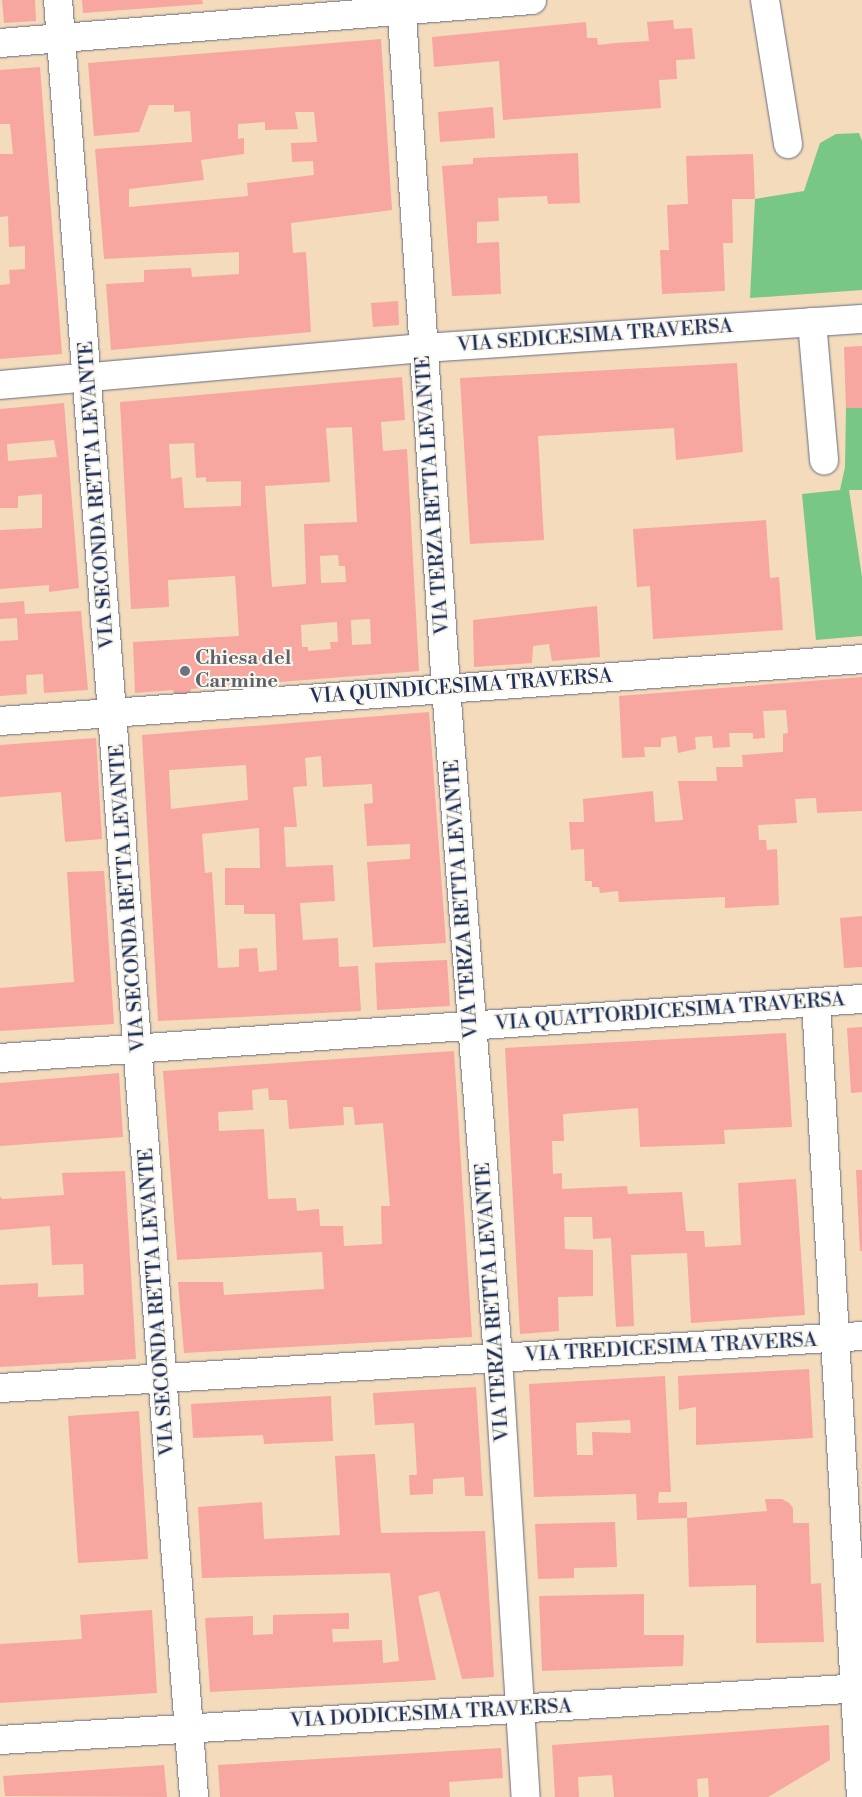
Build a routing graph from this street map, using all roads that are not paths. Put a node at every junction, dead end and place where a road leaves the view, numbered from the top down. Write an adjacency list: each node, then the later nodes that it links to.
1 (58, 0): 5 (street, VIA SECONDA RETTA LEVANTE)
2 (532, 0): 4 (street)
3 (765, 0): 7 (street)
4 (401, 5): 5 (street); 10 (street, VIA TERZA RETTA LEVANTE)
5 (61, 38): 6 (street); 11 (street, VIA SECONDA RETTA LEVANTE)
6 (0, 43)
7 (788, 144)
8 (862, 319): 9 (street, VIA SEDICESIMA TRAVERSA)
9 (812, 322): 10 (street, VIA SEDICESIMA TRAVERSA); 13 (street)
10 (423, 348): 11 (street, VIA SEDICESIMA TRAVERSA); 15 (street, VIA TERZA RETTA LEVANTE)
11 (88, 378): 12 (street, VIA SEDICESIMA TRAVERSA); 16 (street, VIA SECONDA RETTA LEVANTE)
12 (0, 385)
13 (824, 460)
14 (862, 659): 15 (street, VIA QUINDICESIMA TRAVERSA)
15 (446, 688): 16 (street, VIA QUINDICESIMA TRAVERSA); 20 (street, VIA TERZA RETTA LEVANTE)
16 (114, 713): 17 (street, VIA QUINDICESIMA TRAVERSA); 21 (street, VIA SECONDA RETTA LEVANTE)
17 (0, 721)
18 (862, 999): 19 (street, VIA QUATTORDICESIMA TRAVERSA)
19 (816, 1002): 20 (street, VIA QUATTORDICESIMA TRAVERSA); 24 (street)
20 (472, 1026): 21 (street, VIA QUATTORDICESIMA TRAVERSA); 25 (street, VIA TERZA RETTA LEVANTE)
21 (138, 1048): 22 (street, VIA QUATTORDICESIMA TRAVERSA); 26 (street, VIA SECONDA RETTA LEVANTE)
22 (0, 1058)
23 (862, 1336): 24 (street, VIA TREDICESIMA TRAVERSA)
24 (835, 1338): 25 (street, VIA TREDICESIMA TRAVERSA); 28 (street)
25 (498, 1358): 26 (street, VIA TREDICESIMA TRAVERSA); 29 (street, VIA TERZA RETTA LEVANTE)
26 (163, 1379): 27 (street, VIA TREDICESIMA TRAVERSA); 30 (street, VIA SECONDA RETTA LEVANTE)
27 (0, 1388)
28 (858, 1688): 29 (street, VIA DODICESIMA TRAVERSA); 34 (street)
29 (521, 1708): 30 (street, VIA DODICESIMA TRAVERSA); 33 (street, VIA TERZA RETTA LEVANTE)
30 (189, 1728): 31 (street, VIA DODICESIMA TRAVERSA); 32 (street, VIA SECONDA RETTA LEVANTE)
31 (0, 1740)
32 (194, 1797)
33 (526, 1797)
34 (861, 1797)

